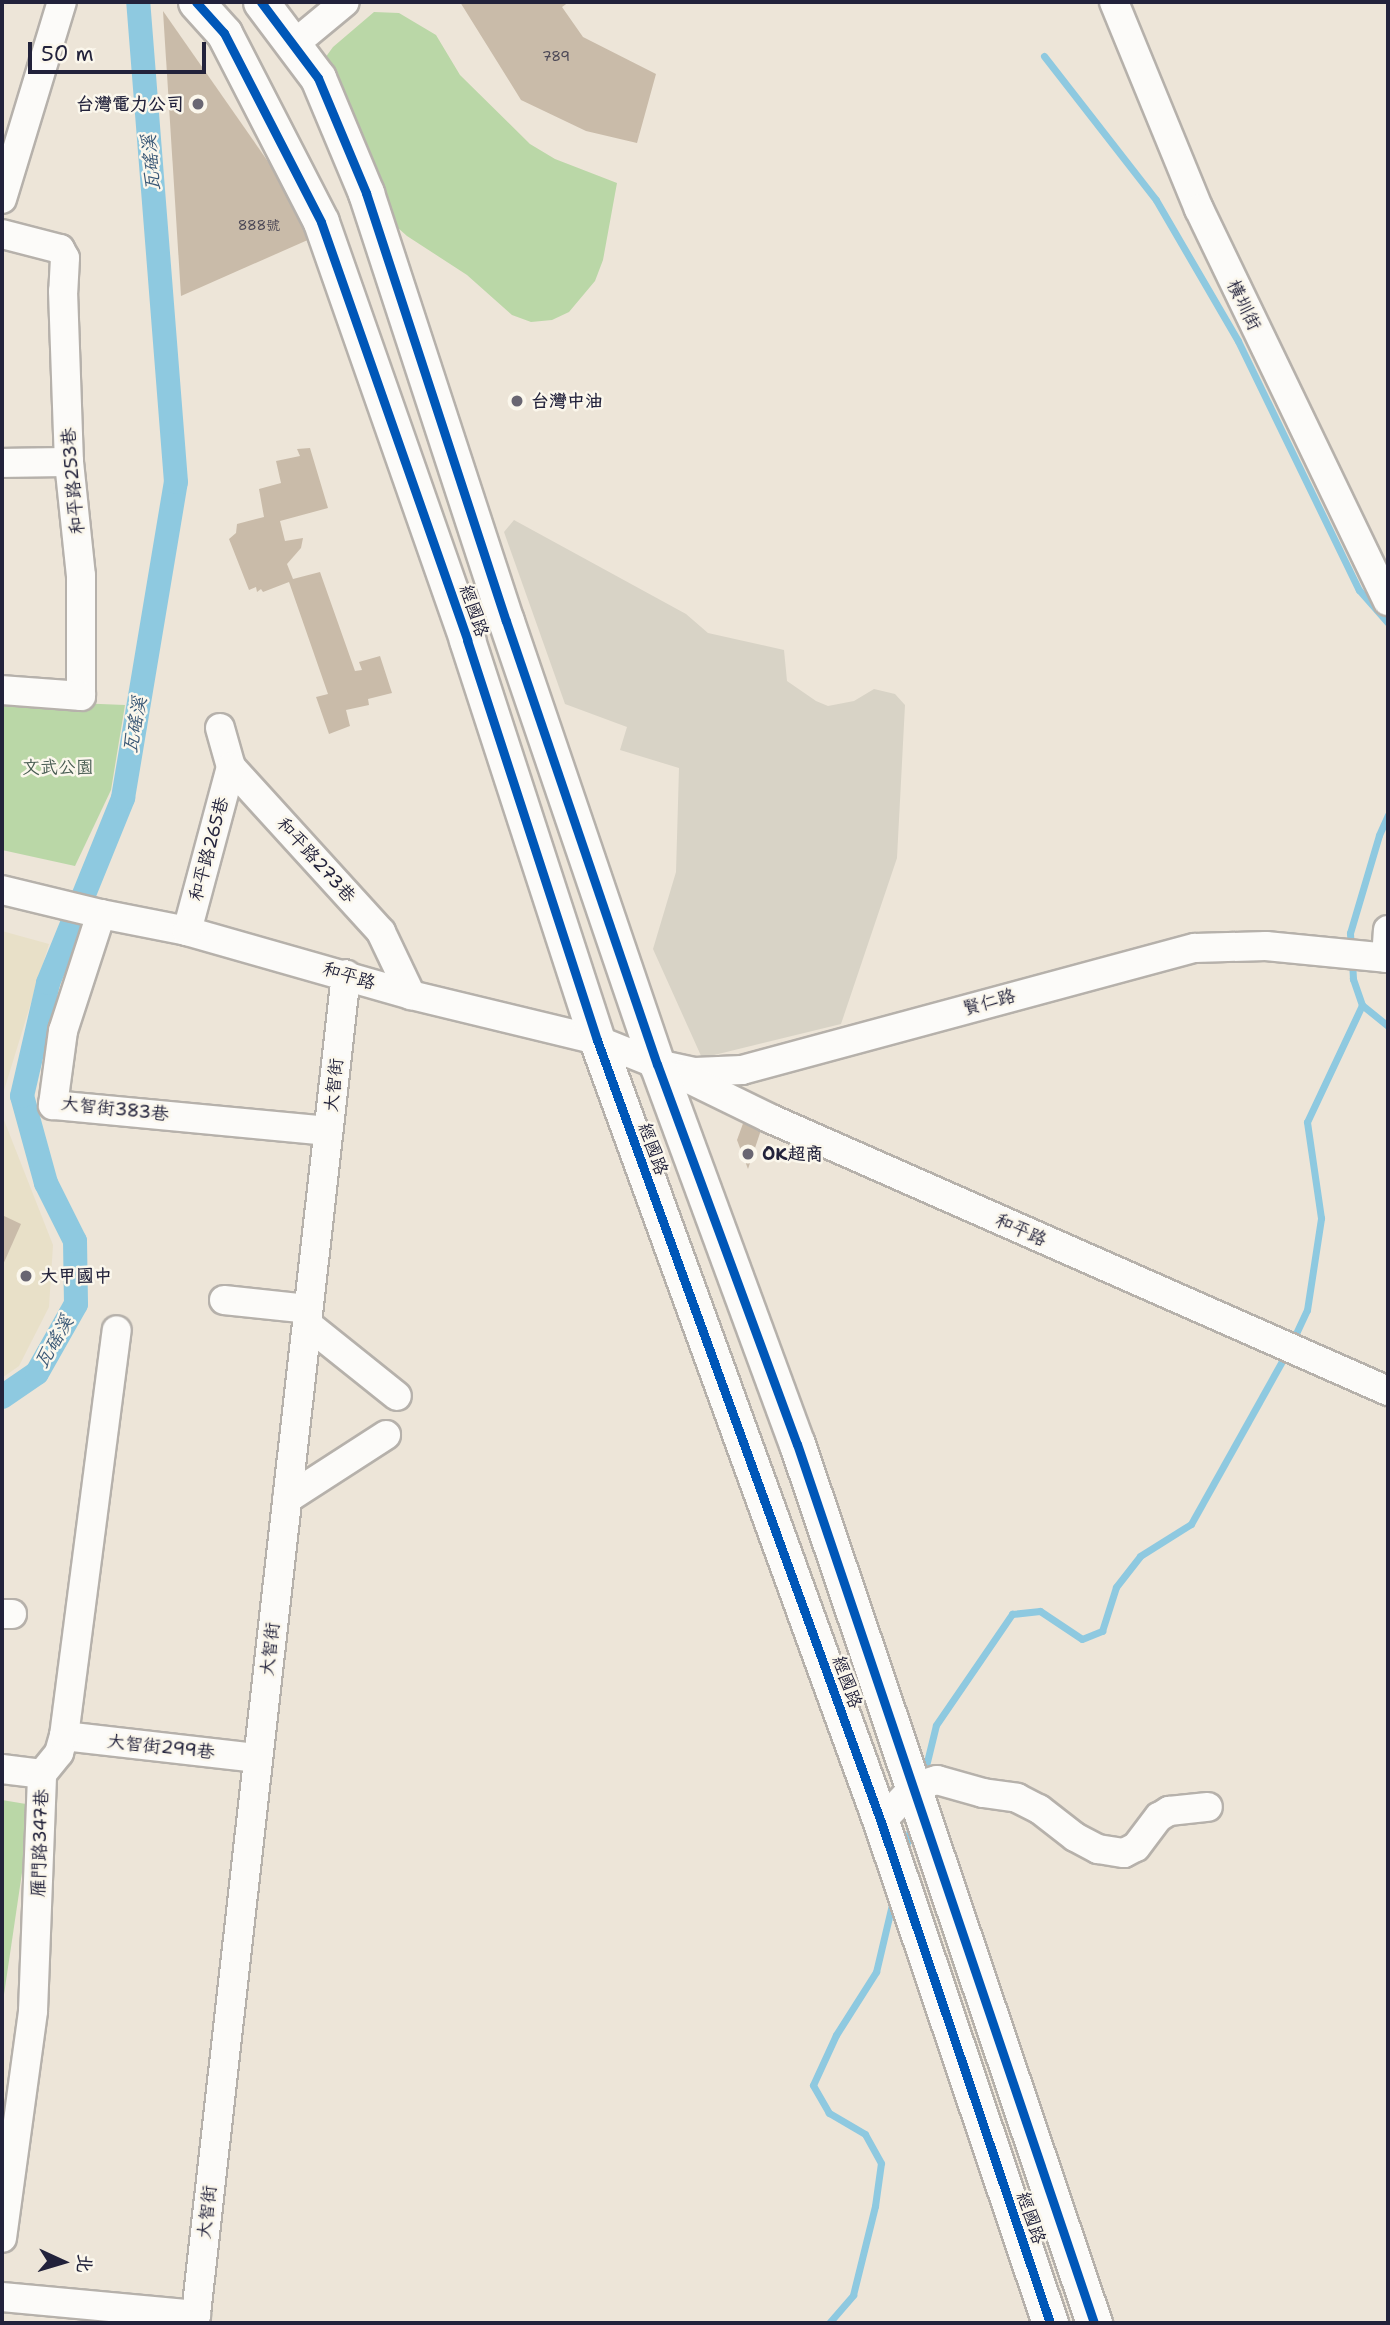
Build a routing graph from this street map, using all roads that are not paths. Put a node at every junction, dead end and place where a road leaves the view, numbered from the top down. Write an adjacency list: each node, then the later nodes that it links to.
1 (62, 2): 7 (street)
2 (196, 2): 22 (main road, 經國路)
3 (261, 2): 6 (main road, 經國路)
4 (345, 2): 6 (street)
5 (1114, 2): 11 (street, 橫圳街)
6 (293, 45): 23 (main road, 經國路)
7 (2, 199)
8 (2, 234): 9 (street, 和平路253巷)
9 (69, 462): 10 (street); 12 (street, 和平路253巷)
10 (2, 463)
11 (1388, 601)
12 (2, 690)
13 (220, 729): 14 (street, 和平路273巷)
14 (231, 767): 18 (street, 和平路265巷); 21 (street, 和平路273巷)
15 (2, 890): 16 (street, 和平路)
16 (100, 915): 18 (street, 和平路); 24 (street, 大智街383巷)
17 (1388, 930): 19 (street)
18 (187, 931): 20 (street, 和平路)
19 (1387, 958): 23 (street, 賢仁路)
20 (346, 974): 21 (street, 和平路); 24 (street, 大智街)
21 (411, 995): 22 (street, 和平路)
22 (597, 1040): 23 (street, 賢仁路); 38 (main road, 經國路)
23 (657, 1064): 28 (street, 和平路); 36 (main road, 經國路)
24 (328, 1130): 26 (street, 大智街)
25 (224, 1300): 26 (street)
26 (308, 1317): 29 (street); 31 (street, 大智街)
27 (117, 1331): 32 (street, 雁門路347巷)
28 (1388, 1391)
29 (397, 1396)
30 (386, 1435): 31 (street)
31 (287, 1499): 33 (street, 大智街)
32 (64, 1736): 33 (street, 大智街299巷); 35 (street, 雁門路347巷)
33 (258, 1758): 42 (street, 大智街)
34 (2, 1769): 35 (street)
35 (42, 1774): 39 (street, 雁門路347巷)
36 (914, 1787): 37 (street); 38 (street); 44 (main road, 經國路)
37 (1208, 1807)
38 (881, 1822): 43 (main road, 經國路)
39 (2, 2238)
40 (2, 2297): 41 (street)
41 (73, 2313): 42 (street)
42 (195, 2319)
43 (1050, 2323)
44 (1094, 2323)

